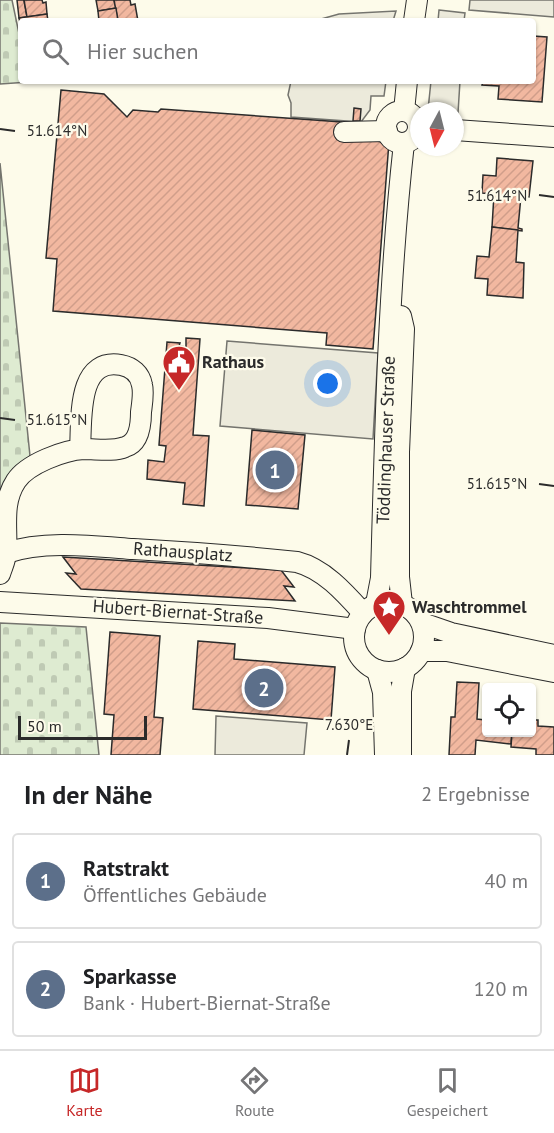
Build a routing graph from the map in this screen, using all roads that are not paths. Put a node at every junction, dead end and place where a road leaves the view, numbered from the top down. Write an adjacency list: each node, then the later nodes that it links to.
1 (417, 0): 2 (street)
2 (414, 18)
3 (407, 84): 4 (street)
4 (404, 111): 5 (street); 6 (street)
5 (410, 114)
6 (387, 131): 8 (street); 11 (street)
7 (464, 131): 9 (street)
8 (344, 132)
9 (554, 137)
10 (410, 141): 11 (street)
11 (404, 143): 12 (street, Töddinghauser Straße)
12 (394, 275): 17 (street, Töddinghauser Straße); 18 (street, Töddinghauser Straße)
13 (80, 450): 13 (street); 14 (street)
14 (6, 553): 15 (street); 18 (street, Rathausplatz)
15 (0, 574)
16 (0, 602): 18 (street, Hubert-Biernat-Straße)
17 (402, 604): 18 (street); 19 (street)
18 (365, 615): 23 (street, Töddinghauser Straße)
19 (422, 623): 20 (street); 21 (street)
20 (421, 651): 22 (street); 24 (street)
21 (554, 655)
22 (405, 668): 23 (street); 26 (street)
23 (377, 670): 25 (street)
24 (554, 672)
25 (385, 755)
26 (401, 755)

